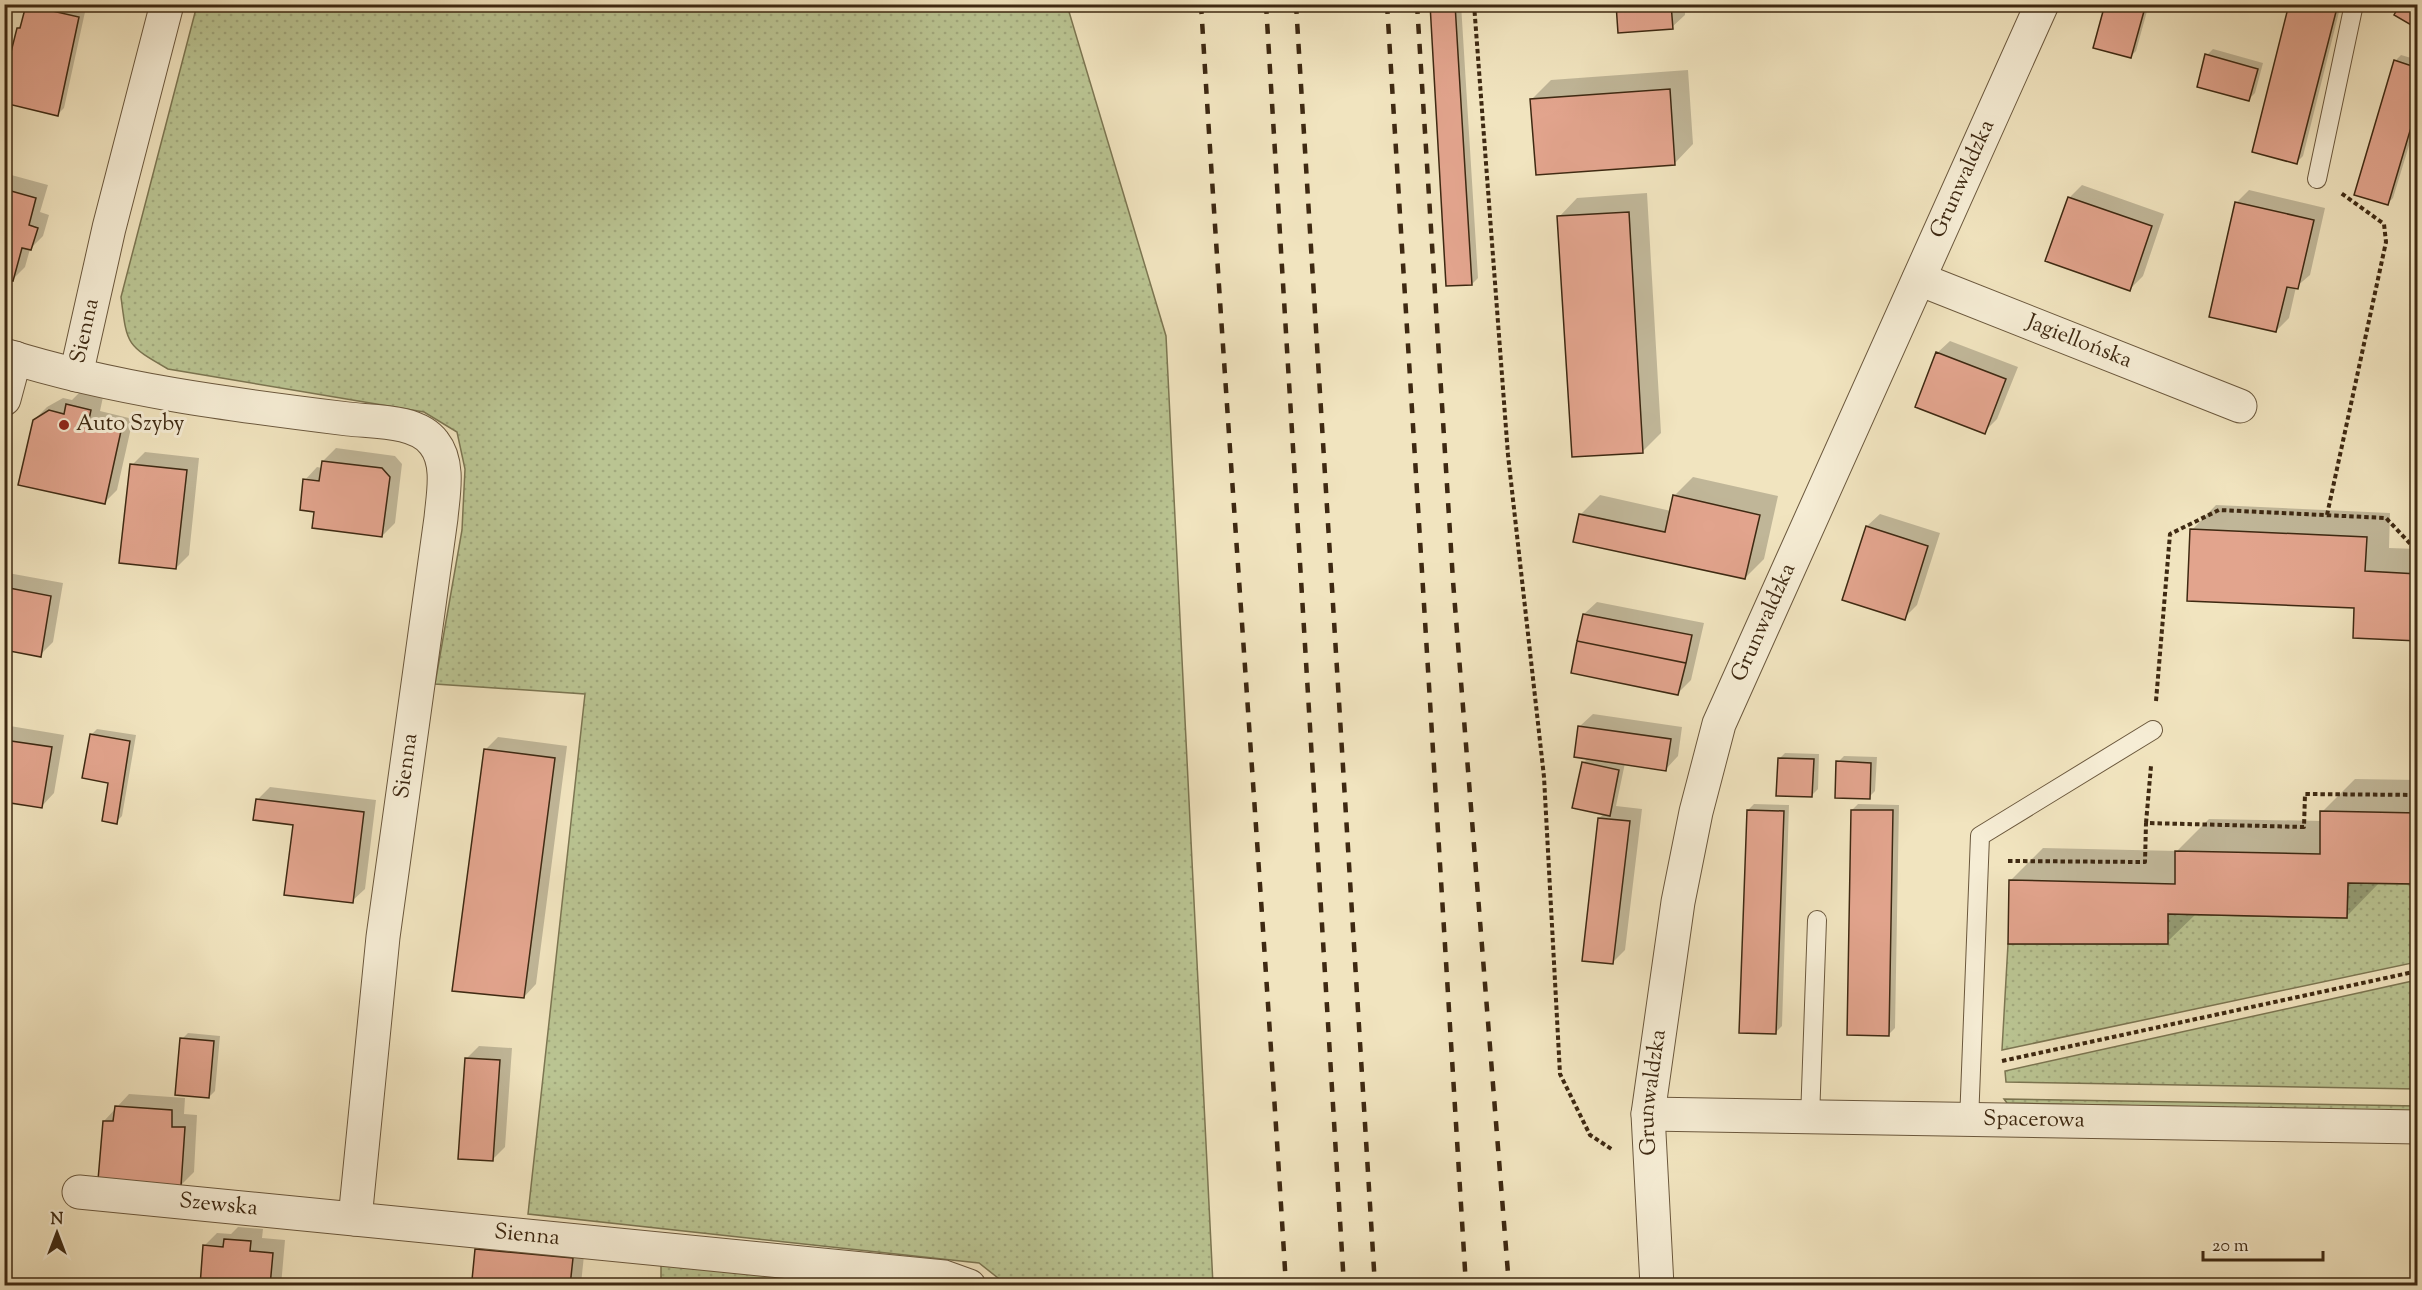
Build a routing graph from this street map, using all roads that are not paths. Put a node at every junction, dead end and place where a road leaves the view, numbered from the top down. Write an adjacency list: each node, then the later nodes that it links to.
1 (167, 4): 7 (street, Sienna)
2 (2042, 4): 5 (street, Grunwaldzka)
3 (2355, 4): 4 (lane)
4 (2317, 179)
5 (1918, 279): 9 (street, Jagiellońska); 12 (street, Grunwaldzka)
6 (10, 356): 7 (street); 8 (street)
7 (76, 375): 17 (street, Sienna)
8 (4, 399)
9 (2240, 405)
10 (2153, 730): 14 (lane)
11 (1817, 920): 13 (lane)
12 (1648, 1114): 13 (street, Spacerowa); 19 (street, Grunwaldzka)
13 (1810, 1119): 14 (street, Spacerowa)
14 (1969, 1122): 15 (street, Spacerowa)
15 (2418, 1127)
16 (80, 1192): 17 (street, Szewska)
17 (355, 1219): 18 (street, Sienna)
18 (969, 1286)
19 (1657, 1286)

